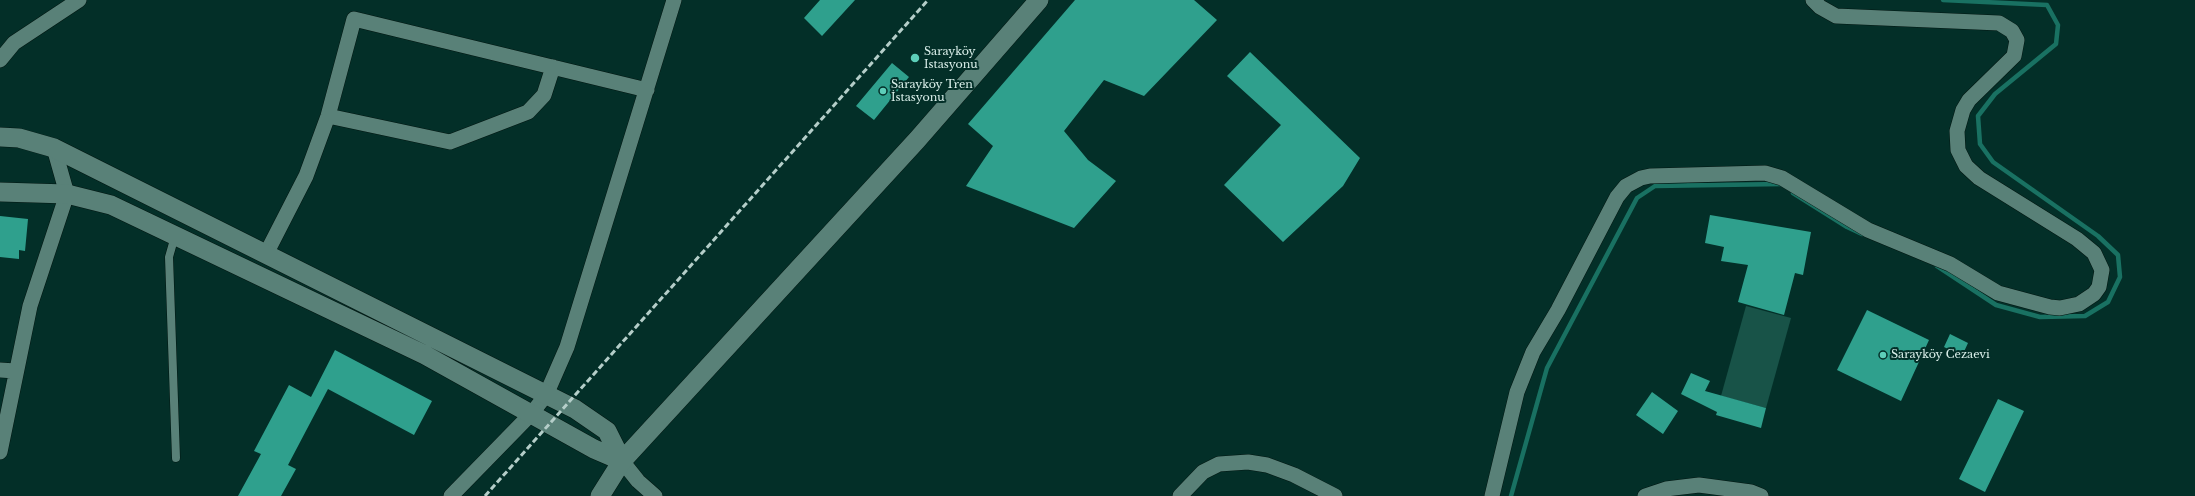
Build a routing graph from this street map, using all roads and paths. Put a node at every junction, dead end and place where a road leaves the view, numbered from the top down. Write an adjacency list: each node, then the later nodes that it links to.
1 (79, 0): 5 (street)
2 (674, 0): 7 (street)
3 (1039, 0): 21 (street)
4 (1813, 0): 27 (street)
5 (0, 60)
6 (553, 67): 7 (street); 8 (street); 8 (street)
7 (647, 90): 17 (street)
8 (328, 116): 14 (street)
9 (0, 137): 10 (street)
10 (54, 148): 12 (street); 14 (street)
11 (0, 192): 12 (street)
12 (67, 194): 13 (street); 16 (street)
13 (175, 235): 18 (street); 20 (lane)
14 (266, 254): 17 (street)
15 (0, 370): 16 (street)
16 (16, 371): 19 (street)
17 (546, 395): 18 (street); 21 (street)
18 (532, 414): 21 (street); 22 (street)
19 (0, 452)
20 (176, 458)
21 (622, 461): 23 (street); 24 (street)
22 (451, 496)
23 (600, 496)
24 (655, 496)
25 (1180, 496): 26 (street)
26 (1335, 496)
27 (1492, 496)
28 (1645, 496): 29 (street)
29 (1761, 496)

